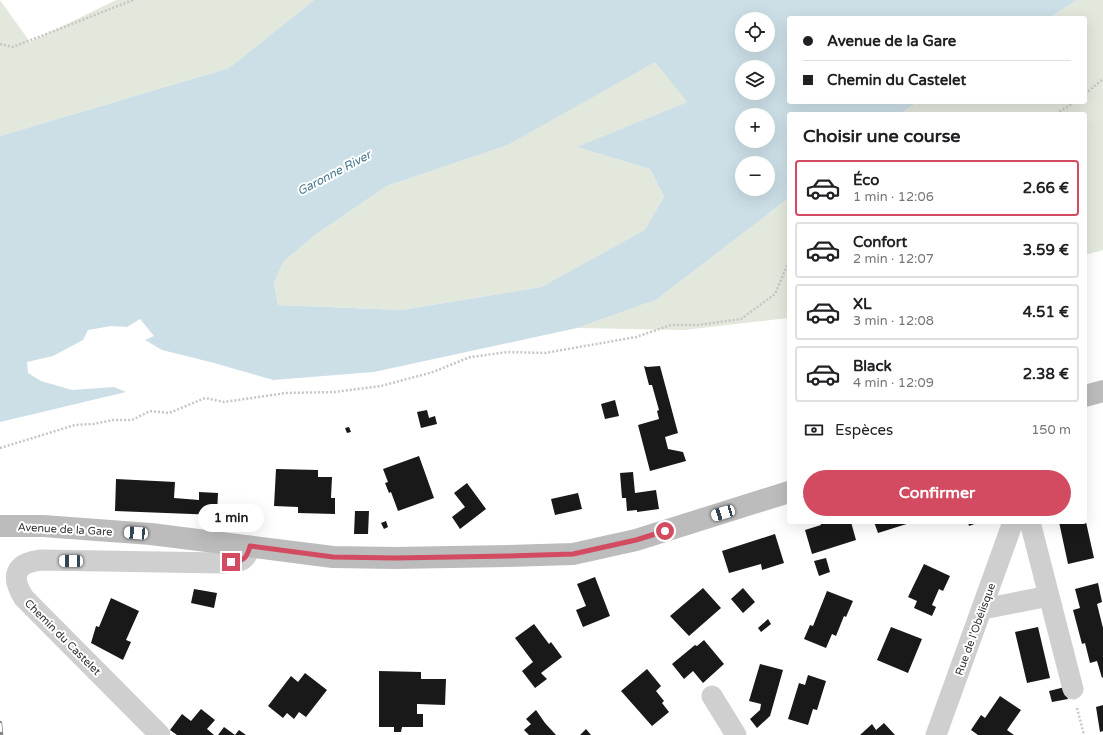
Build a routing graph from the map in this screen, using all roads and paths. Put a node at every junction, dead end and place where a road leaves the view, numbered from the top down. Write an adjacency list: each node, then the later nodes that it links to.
1 (133, 0): 2 (path)
2 (0, 44)
3 (1103, 79): 4 (path)
4 (1087, 92)
5 (1073, 104): 6 (path)
6 (1059, 112)
7 (787, 265): 10 (path)
8 (1103, 391): 9 (street)
9 (1087, 395)
10 (0, 448)
11 (787, 493): 15 (street, Avenue de la Gare)
12 (1012, 524): 17 (street, Rue de l'Obélisque)
13 (1031, 524): 16 (street)
14 (1, 526): 15 (street, Avenue de la Gare)
15 (250, 546): 20 (street, Chemin du Castelet)
16 (1049, 596): 17 (street); 18 (street)
17 (983, 609): 22 (street, Rue de l'Obélisque)
18 (1073, 689): 23 (path)
19 (712, 696): 21 (street)
20 (160, 735)
21 (736, 735)
22 (936, 735)
23 (1084, 735)

